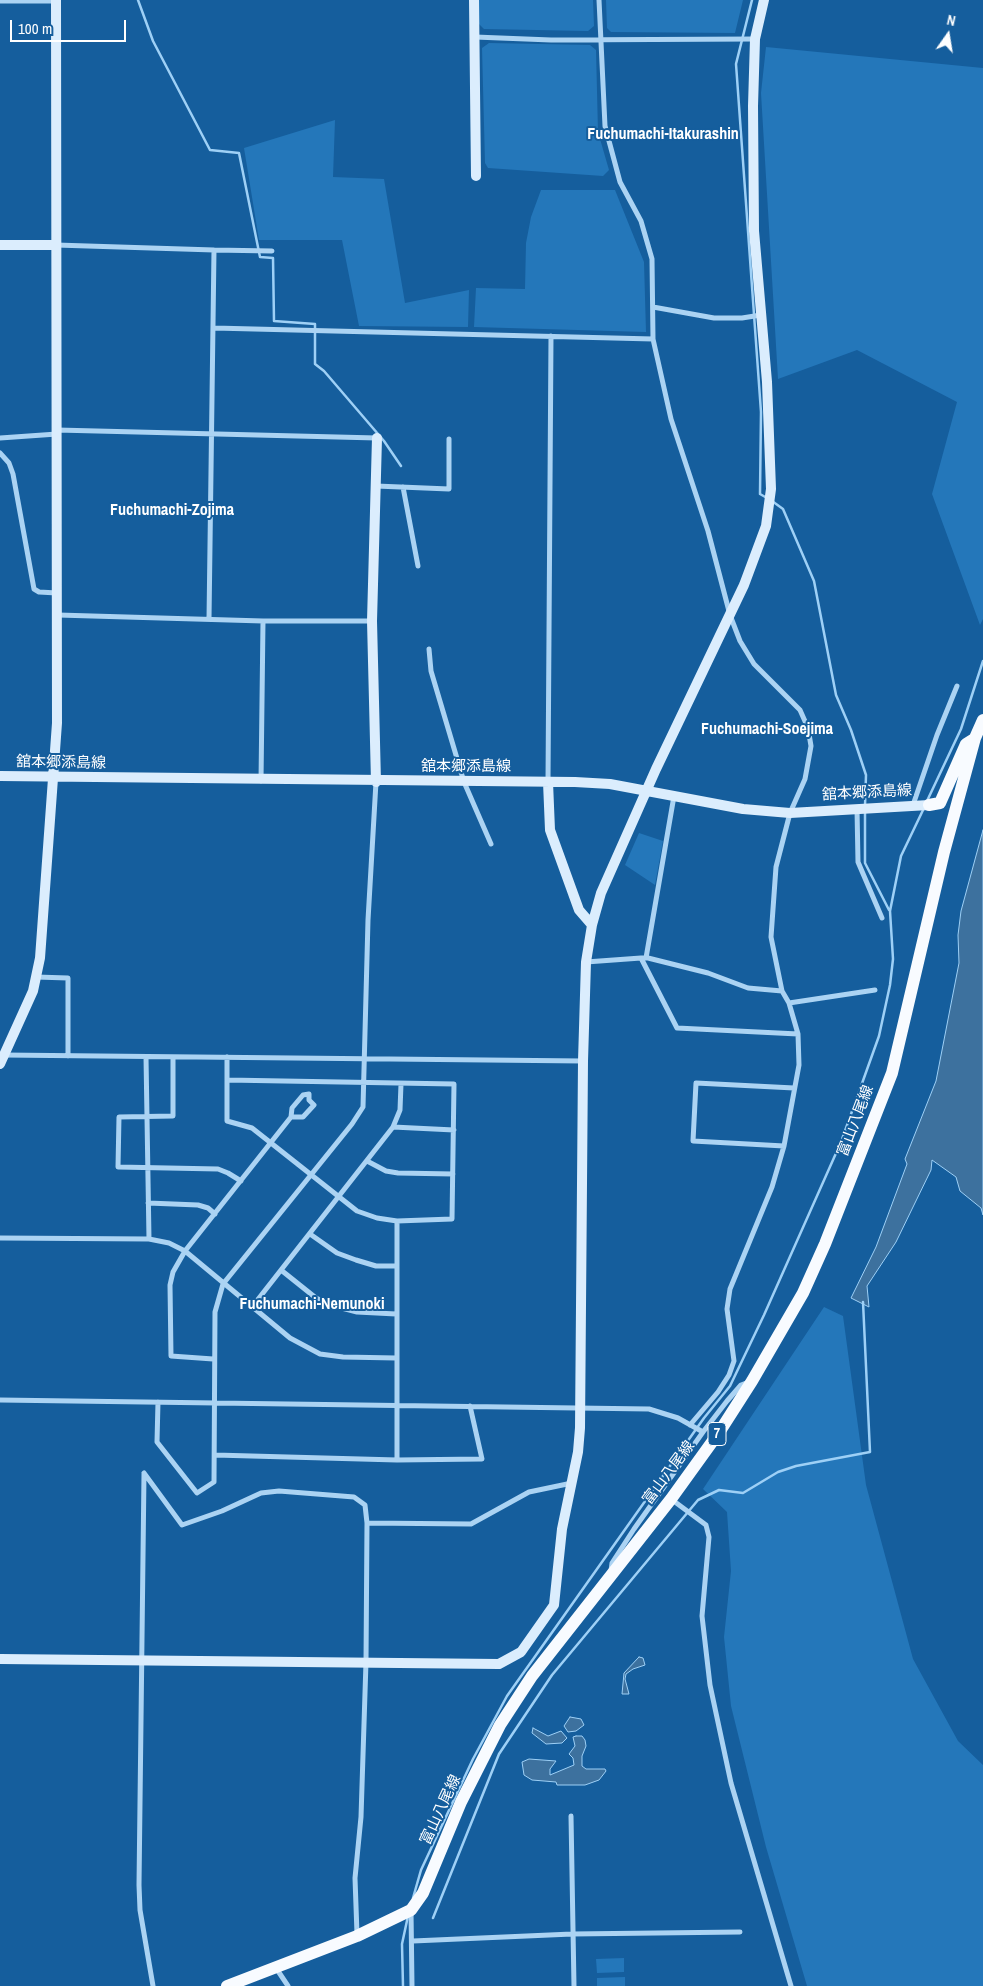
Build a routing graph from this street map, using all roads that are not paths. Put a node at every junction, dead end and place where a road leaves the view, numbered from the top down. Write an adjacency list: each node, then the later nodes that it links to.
1 (474, 0): 6 (street)
2 (599, 0): 7 (street)
3 (764, 0): 8 (street)
4 (56, 1): 5 (street); 10 (street)
5 (0, 2)
6 (475, 37): 7 (street); 9 (street)
7 (601, 39): 8 (street); 14 (street)
8 (755, 39): 15 (street)
9 (476, 176)
10 (55, 245): 11 (street); 12 (street); 19 (street)
11 (0, 246)
12 (214, 250): 13 (street); 16 (street)
13 (272, 251)
14 (653, 307): 15 (street); 18 (street)
15 (762, 314): 30 (street)
16 (214, 328): 17 (street); 20 (street)
17 (551, 336): 18 (street); 43 (street)
18 (653, 339): 30 (street)
19 (57, 432): 20 (street); 21 (street); 28 (street)
20 (213, 435): 22 (street); 31 (street)
21 (0, 438)
22 (377, 438): 25 (street)
23 (449, 439): 26 (street)
24 (0, 453): 28 (street)
25 (376, 486): 26 (street); 33 (street)
26 (403, 487): 27 (street)
27 (418, 566)
28 (57, 593): 29 (street)
29 (58, 615): 31 (street); 39 (street)
30 (730, 615): 44 (street); 48 (street)
31 (209, 619): 32 (street)
32 (263, 621): 33 (street); 40 (street)
33 (372, 621): 41 (street)
34 (429, 650): 42 (street)
35 (957, 686): 46 (street)
36 (983, 720): 37 (main road, 富山八尾線 / 7)
37 (975, 738): 46 (main road); 98 (main road, 富山八尾線 / 7)
38 (0, 776): 39 (street, 舘本郷添島線)
39 (54, 777): 40 (street, 舘本郷添島線); 54 (street)
40 (261, 781): 41 (street, 舘本郷添島線)
41 (376, 782): 42 (street, 舘本郷添島線); 64 (street)
42 (464, 782): 43 (street, 舘本郷添島線); 49 (street)
43 (548, 782): 44 (street, 舘本郷添島線); 51 (street)
44 (648, 791): 45 (street, 舘本郷添島線); 51 (street)
45 (674, 796): 48 (street, 舘本郷添島線); 52 (street)
46 (922, 805): 47 (street, 舘本郷添島線)
47 (857, 809): 48 (street, 舘本郷添島線); 50 (street)
48 (790, 813): 56 (street)
49 (491, 844)
50 (882, 918)
51 (592, 925): 53 (street)
52 (643, 958): 53 (street); 56 (street); 58 (street)
53 (586, 962): 65 (street)
54 (36, 977): 59 (street); 62 (street)
55 (875, 990): 57 (street)
56 (782, 991): 57 (street)
57 (789, 1003): 58 (street)
58 (798, 1034): 70 (street)
59 (68, 1056): 60 (street); 62 (street)
60 (146, 1057): 61 (street); 72 (street)
61 (173, 1057): 63 (street); 72 (street)
62 (2, 1058)
63 (227, 1058): 64 (street); 66 (street)
64 (365, 1059): 65 (street); 68 (street)
65 (583, 1061): 104 (street)
66 (228, 1080): 67 (street); 76 (street)
67 (309, 1083): 68 (street); 71 (street)
68 (364, 1083): 69 (street); 80 (street)
69 (401, 1084): 74 (street); 75 (street)
70 (794, 1088): 77 (street); 77 (street)
71 (309, 1094): 73 (street); 73 (street)
72 (147, 1116): 79 (street); 79 (street)
73 (291, 1117): 76 (street)
74 (393, 1126): 75 (street); 78 (street)
75 (454, 1130): 81 (street)
76 (272, 1142): 80 (street); 82 (street)
77 (784, 1146): 105 (street)
78 (367, 1161): 81 (street); 83 (street)
79 (148, 1167): 82 (street); 84 (street)
80 (312, 1174): 83 (street); 93 (street)
81 (453, 1174): 86 (street)
82 (240, 1181): 85 (street)
83 (340, 1196): 86 (street); 87 (street)
84 (148, 1204): 85 (street); 89 (street)
85 (215, 1214): 90 (street)
86 (397, 1221): 91 (street)
87 (310, 1234): 91 (street); 92 (street)
88 (0, 1238): 89 (street)
89 (149, 1239): 90 (street)
90 (185, 1251): 93 (street); 97 (street)
91 (397, 1266): 95 (street)
92 (281, 1270): 94 (street); 95 (street)
93 (223, 1284): 94 (street); 97 (street)
94 (252, 1307): 96 (street)
95 (396, 1314): 96 (street)
96 (396, 1358): 102 (street)
97 (213, 1359): 101 (street)
98 (752, 1381): 105 (street); 109 (main road, 富山八尾線 / 7)
99 (0, 1400): 100 (street)
100 (158, 1402): 101 (street); 106 (street)
101 (215, 1403): 102 (street); 106 (street)
102 (395, 1406): 103 (street); 107 (street)
103 (470, 1406): 104 (street); 107 (street)
104 (579, 1408): 105 (street); 108 (street)
105 (697, 1428): 111 (street)
106 (215, 1455): 107 (street)
107 (397, 1460)
108 (572, 1483): 110 (street); 114 (street)
109 (671, 1499): 111 (main road, 富山八尾線 / 7); 127 (street)
110 (367, 1523): 113 (street); 114 (street)
111 (610, 1576): 116 (main road, 富山八尾線 / 7)
112 (0, 1659): 113 (street)
113 (142, 1661): 114 (street); 122 (street)
114 (366, 1662): 119 (street)
115 (571, 1816): 118 (street)
116 (411, 1910): 119 (main road); 120 (street)
117 (740, 1932): 118 (street)
118 (572, 1934): 120 (street); 126 (street)
119 (357, 1936): 121 (main road)
120 (413, 1941): 125 (street)
121 (276, 1968): 123 (main road); 124 (street)
122 (152, 1986)
123 (227, 1986)
124 (288, 1986)
125 (412, 1986)
126 (574, 1986)
127 (791, 1986)

